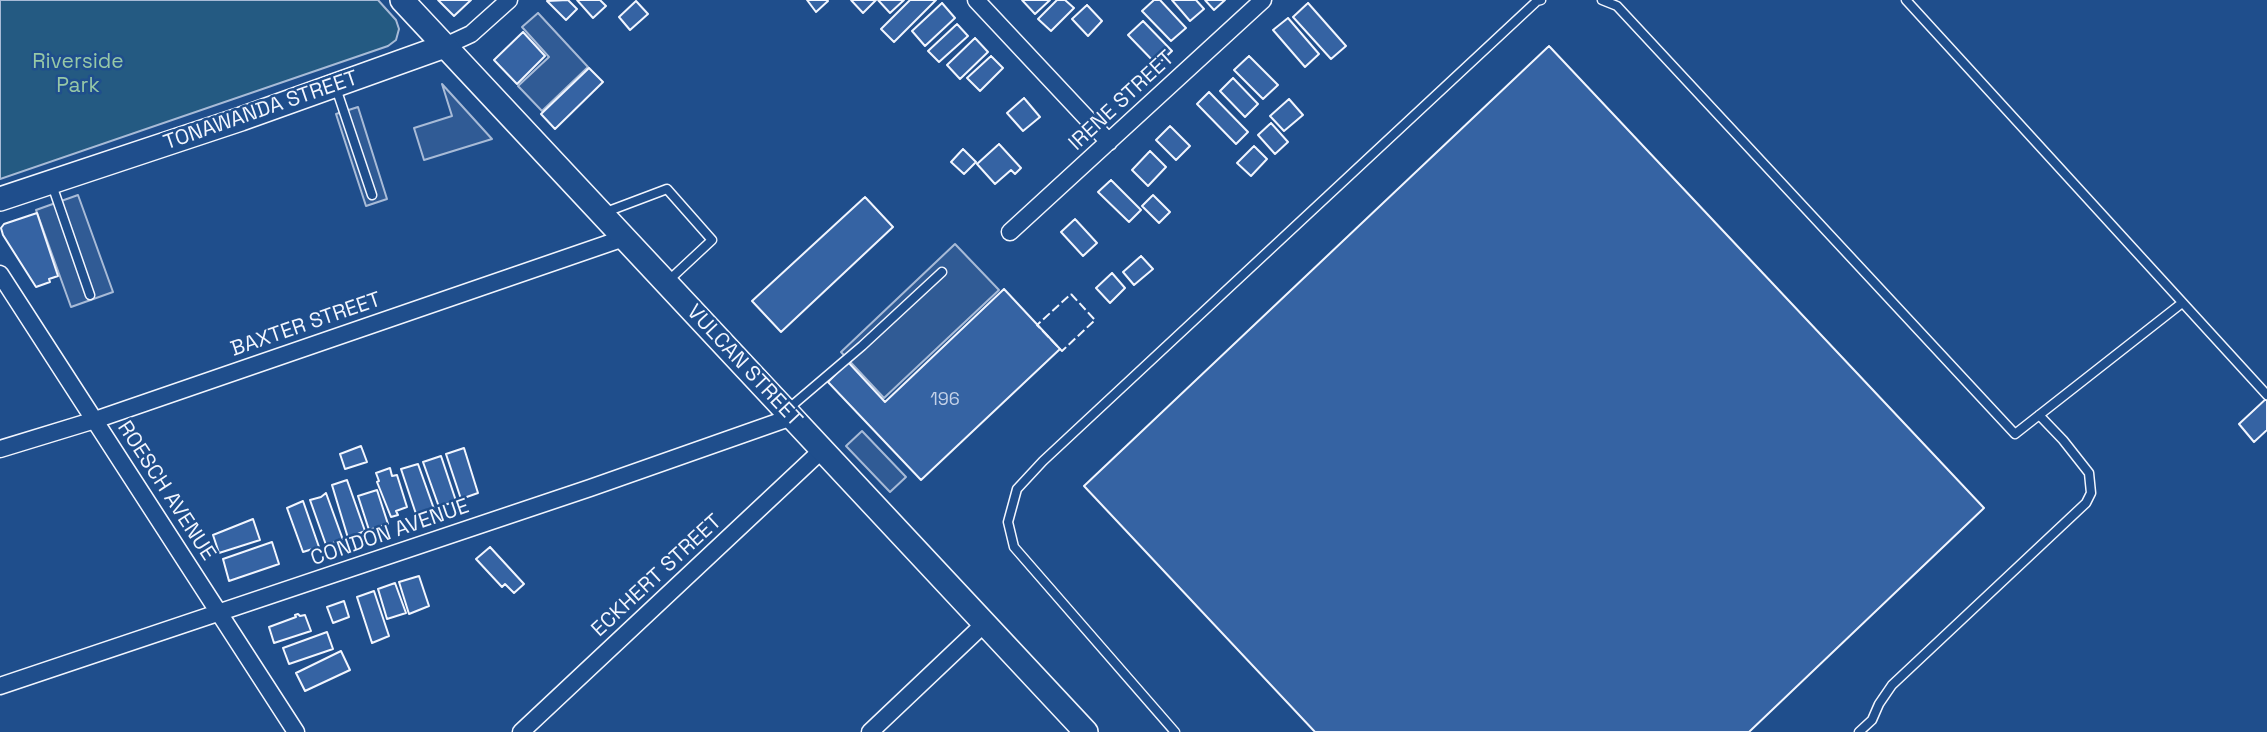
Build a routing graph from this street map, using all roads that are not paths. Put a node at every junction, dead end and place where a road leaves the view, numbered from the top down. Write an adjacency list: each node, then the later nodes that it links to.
1 (402, 0): 8 (street, VULCAN STREET)
2 (509, 0): 8 (street, TONAWANDA STREET)
3 (976, 0): 10 (street)
4 (1263, 0): 10 (street, IRENE STREET)
5 (1541, 0): 35 (lane)
6 (1602, 0): 24 (lane)
7 (1906, 0): 21 (lane)
8 (445, 46): 9 (street, TONAWANDA STREET); 14 (street, VULCAN STREET)
9 (335, 85): 11 (street, TONAWANDA STREET); 12 (lane)
10 (1109, 142): 15 (street, IRENE STREET)
11 (51, 182): 13 (street, TONAWANDA STREET); 20 (lane)
12 (372, 195)
13 (0, 199)
14 (601, 214): 16 (street, VULCAN STREET); 19 (lane)
15 (1010, 232)
16 (624, 238): 19 (street, VULCAN STREET); 25 (street, BAXTER STREET)
17 (942, 272): 23 (lane)
18 (0, 274): 25 (street, ROESCH AVENUE)
19 (666, 283): 23 (street, VULCAN STREET)
20 (90, 295)
21 (2182, 303): 22 (lane); 24 (lane)
22 (2267, 395)
23 (789, 414): 27 (street, VULCAN STREET); 28 (street, CONDON AVENUE)
24 (2039, 415): 36 (lane)
25 (95, 420): 26 (street, BAXTER STREET); 28 (street, ROESCH AVENUE)
26 (0, 449)
27 (822, 450): 29 (street, VULCAN STREET); 32 (street, ECKHERT STREET)
28 (219, 612): 30 (street, CONDON AVENUE); 31 (street, ROESCH AVENUE)
29 (984, 624): 33 (street); 34 (street, VULCAN STREET)
30 (0, 686)
31 (296, 732)
32 (520, 732)
33 (870, 732)
34 (1086, 732)
35 (1175, 732)
36 (1859, 732)

